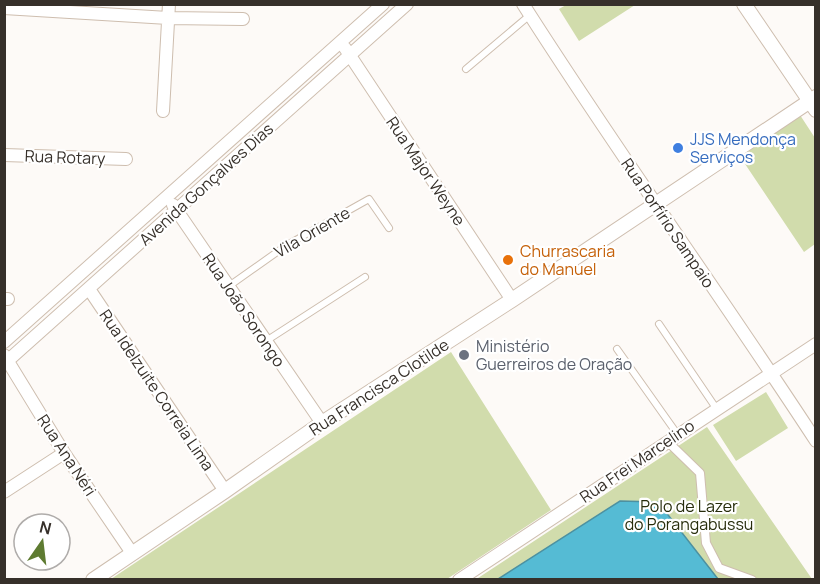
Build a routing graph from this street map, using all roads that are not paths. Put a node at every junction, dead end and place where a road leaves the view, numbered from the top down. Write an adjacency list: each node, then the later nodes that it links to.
1 (169, 4): 7 (street)
2 (383, 4): 9 (street, Avenida Gonçalves Dias)
3 (407, 4): 10 (street, Avenida Gonçalves Dias)
4 (744, 4): 12 (street)
5 (4, 8): 7 (street)
6 (526, 10): 11 (lane); 17 (street, Rua Porfírio Sampaio)
7 (168, 18): 8 (street); 13 (street)
8 (243, 19)
9 (340, 43): 10 (street, Rua Major Weyne); 16 (street, Avenida Gonçalves Dias)
10 (350, 55): 18 (street, Avenida Gonçalves Dias); 23 (street, Rua Major Weyne)
11 (466, 69)
12 (813, 103): 17 (street, Rua Francisca Clotilde)
13 (163, 111)
14 (4, 154): 15 (street, Rua Rotary)
15 (126, 159)
16 (167, 196): 18 (street, Rua João Sorongo); 25 (street, Avenida Gonçalves Dias)
17 (654, 205): 23 (street, Rua Francisca Clotilde); 30 (street, Rua Porfírio Sampaio)
18 (176, 211): 21 (street, Rua João Sorongo); 22 (street, Avenida Gonçalves Dias)
19 (389, 228): 21 (lane, Vila Oriente)
20 (365, 277): 26 (lane)
21 (228, 286): 26 (street, Rua João Sorongo)
22 (89, 289): 29 (street, Avenida Gonçalves Dias); 36 (street, Rua Idelzuite Correia Lima)
23 (512, 300): 32 (street, Rua Francisca Clotilde)
24 (659, 324): 31 (lane)
25 (4, 342)
26 (266, 342): 32 (street, Rua João Sorongo)
27 (816, 344): 30 (street, Rua Frei Marcelino)
28 (617, 349): 33 (lane)
29 (6, 360): 35 (street, Rua Ana Néri)
30 (771, 372): 31 (street, Rua Frei Marcelino); 34 (street, Rua Porfírio Sampaio)
31 (716, 408): 33 (street, Rua Frei Marcelino)
32 (322, 423): 36 (street, Rua Francisca Clotilde)
33 (673, 438): 40 (street, Rua Frei Marcelino); 41 (street)
34 (816, 441)
35 (64, 453): 37 (street); 38 (street, Rua Ana Néri)
36 (225, 491): 38 (street, Rua Francisca Clotilde)
37 (4, 492)
38 (132, 553): 39 (street, Rua Francisca Clotilde)
39 (93, 579)
40 (459, 579)
41 (752, 579)

